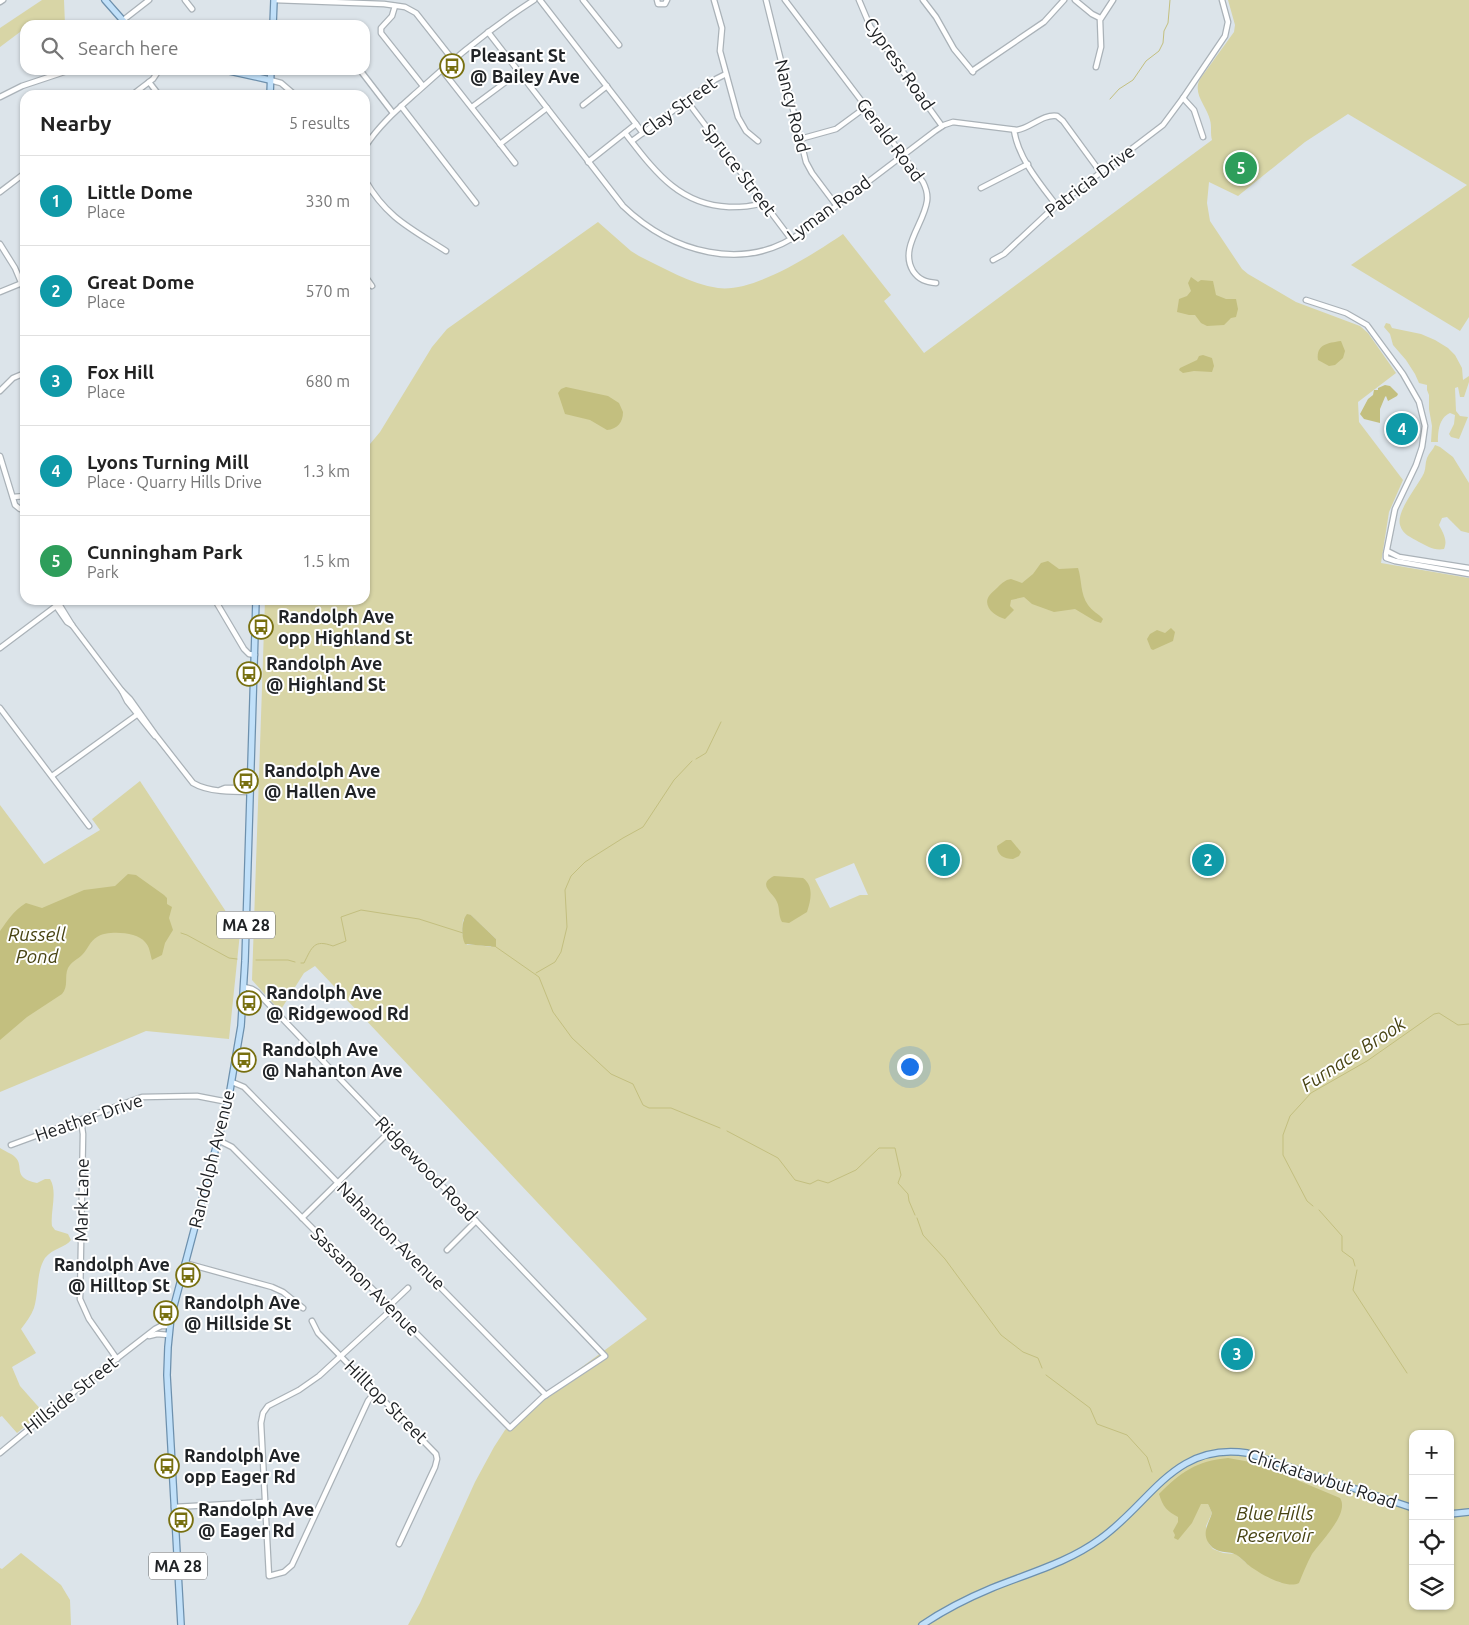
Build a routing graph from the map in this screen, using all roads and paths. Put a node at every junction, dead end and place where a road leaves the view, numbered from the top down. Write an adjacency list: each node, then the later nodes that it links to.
1 (105, 0): 23 (main road)
2 (149, 0): 24 (street)
3 (185, 0): 21 (street)
4 (274, 0): 20 (street); 25 (main road)
5 (400, 0): 20 (street)
6 (534, 0): 26 (street)
7 (540, 0): 41 (street)
8 (583, 0): 27 (street)
9 (657, 0): 10 (street)
10 (667, 0)
11 (714, 0): 32 (street)
12 (766, 0): 61 (street, Nancy Road)
13 (785, 0): 53 (street, Gerald Road)
14 (859, 0): 56 (street, Cypress Road)
15 (923, 0): 16 (street)
16 (1064, 0)
17 (1076, 0): 22 (street)
18 (1113, 0): 22 (street)
19 (1222, 0): 47 (street, Patricia Drive)
20 (397, 6): 28 (street); 40 (street)
21 (192, 9)
22 (1100, 18): 29 (street)
23 (122, 20)
24 (127, 20)
25 (273, 20)
26 (488, 32): 28 (street); 31 (street, Lyman Road)
27 (619, 45)
28 (453, 60): 30 (street)
29 (1096, 67)
30 (442, 70): 40 (street); 51 (street)
31 (519, 72): 51 (street); 52 (street, Lyman Road)
32 (726, 74): 48 (street, Clay Street); 64 (street)
33 (55, 75): 46 (street)
34 (156, 75): 39 (street)
35 (248, 75): 38 (main road)
36 (270, 75): 38 (main road)
37 (364, 75): 54 (street)
38 (270, 80): 44 (main road); 45 (street)
39 (149, 82): 42 (street); 43 (street)
40 (423, 86): 50 (street)
41 (607, 86): 49 (street); 55 (street)
42 (139, 90)
43 (155, 90)
44 (270, 90)
45 (289, 90)
46 (0, 97)
47 (1183, 98): 60 (street); 70 (street, Patricia Drive)
48 (687, 101): 59 (street, Clay Street); 75 (street, Spruce Street)
49 (583, 105)
50 (401, 106): 54 (street); 76 (street)
51 (472, 107): 65 (street)
52 (547, 108): 65 (street); 67 (street, Lyman Road)
53 (866, 108): 61 (street); 66 (street, Gerald Road)
54 (393, 113): 62 (street)
55 (636, 124): 58 (street); 59 (street)
56 (942, 126): 57 (street, Lyman Road); 66 (street, Lyman Road)
57 (1014, 130): 69 (street); 70 (street, Lyman Road)
58 (625, 133): 63 (street); 67 (street)
59 (643, 133): 63 (street, Clay Street)
60 (1203, 137)
61 (800, 139): 77 (street, Nancy Road)
62 (370, 140)
63 (632, 141): 75 (street)
64 (758, 141)
65 (500, 144): 68 (street)
66 (902, 155): 77 (street, Lyman Road); 85 (street, Gerald Road)
67 (588, 162): 79 (street, Lyman Road)
68 (514, 163)
69 (1028, 164): 73 (street); 78 (street)
70 (1101, 173): 78 (street, Patricia Drive)
71 (20, 177): 74 (street)
72 (370, 188): 81 (street)
73 (981, 188)
74 (0, 192)
75 (764, 202): 79 (street, Spruce Street)
76 (476, 203)
77 (836, 205): 79 (street, Lyman Road)
78 (1057, 206): 82 (street, Patricia Drive)
79 (791, 239)
80 (0, 244): 83 (street)
81 (446, 250)
82 (993, 260)
83 (20, 278)
84 (370, 283): 87 (street)
85 (936, 283)
86 (20, 284): 88 (street)
87 (372, 286)
88 (0, 292)
89 (1306, 300): 96 (street)
90 (20, 375): 91 (street)
91 (0, 391)
92 (0, 456): 94 (street)
93 (20, 496): 94 (street)
94 (13, 497): 95 (street)
95 (20, 509)
96 (1387, 550): 97 (street); 98 (street)
97 (1469, 568)
98 (1469, 574)
99 (57, 605): 102 (street); 105 (street)
100 (218, 605): 103 (street)
101 (256, 605): 103 (main road, Randolph Avenue / MA 28)
102 (0, 648)
103 (255, 655): 107 (main road, Randolph Avenue / MA 28)
104 (0, 708): 106 (street)
105 (138, 713): 106 (street); 107 (street)
106 (52, 776): 108 (street)
107 (251, 790): 109 (main road, Randolph Avenue / MA 28)
108 (89, 826)
109 (244, 988): 110 (main road, Randolph Avenue / MA 28); 113 (street, Ridgewood Road)
110 (232, 1082): 111 (main road, Randolph Avenue / MA 28); 116 (street, Nahanton Avenue)
111 (228, 1102): 112 (street, Heather Drive); 114 (main road, Randolph Avenue / MA 28)
112 (80, 1120): 115 (street, Heather Drive); 129 (street, Mark Lane)
113 (390, 1132): 116 (street); 118 (street, Ridgewood Road)
114 (218, 1140): 117 (street, Sassamon Avenue); 120 (main road, Randolph Avenue / MA 28)
115 (11, 1145)
116 (338, 1182): 117 (street); 131 (street, Nahanton Avenue)
117 (302, 1218): 123 (street, Sassamon Avenue)
118 (476, 1221): 119 (street); 131 (street, Ridgewood Road)
119 (447, 1250)
120 (185, 1264): 122 (street); 125 (main road, Randolph Avenue / MA 28)
121 (408, 1288): 123 (street)
122 (303, 1308)
123 (390, 1308): 128 (street); 131 (street, Sassamon Avenue)
124 (312, 1321): 128 (street, Hilltop Street)
125 (170, 1326): 126 (main road, Randolph Avenue / MA 28); 127 (street, Hillside Street)
126 (169, 1335): 127 (street); 134 (main road, Randolph Avenue / MA 28)
127 (143, 1338): 129 (street, Hillside Street)
128 (341, 1356): 130 (street, Hilltop Street); 133 (street)
129 (117, 1359): 132 (street, Hillside Street)
130 (376, 1391): 133 (street); 138 (street, Hilltop Street)
131 (546, 1395)
132 (0, 1454)
133 (264, 1502): 134 (street)
134 (174, 1507): 139 (main road, Randolph Avenue / MA 28)
135 (1409, 1507): 140 (main road, Chickatawbut Road)
136 (1469, 1512): 137 (main road)
137 (1454, 1514)
138 (399, 1544)
139 (181, 1625)
140 (922, 1625)

